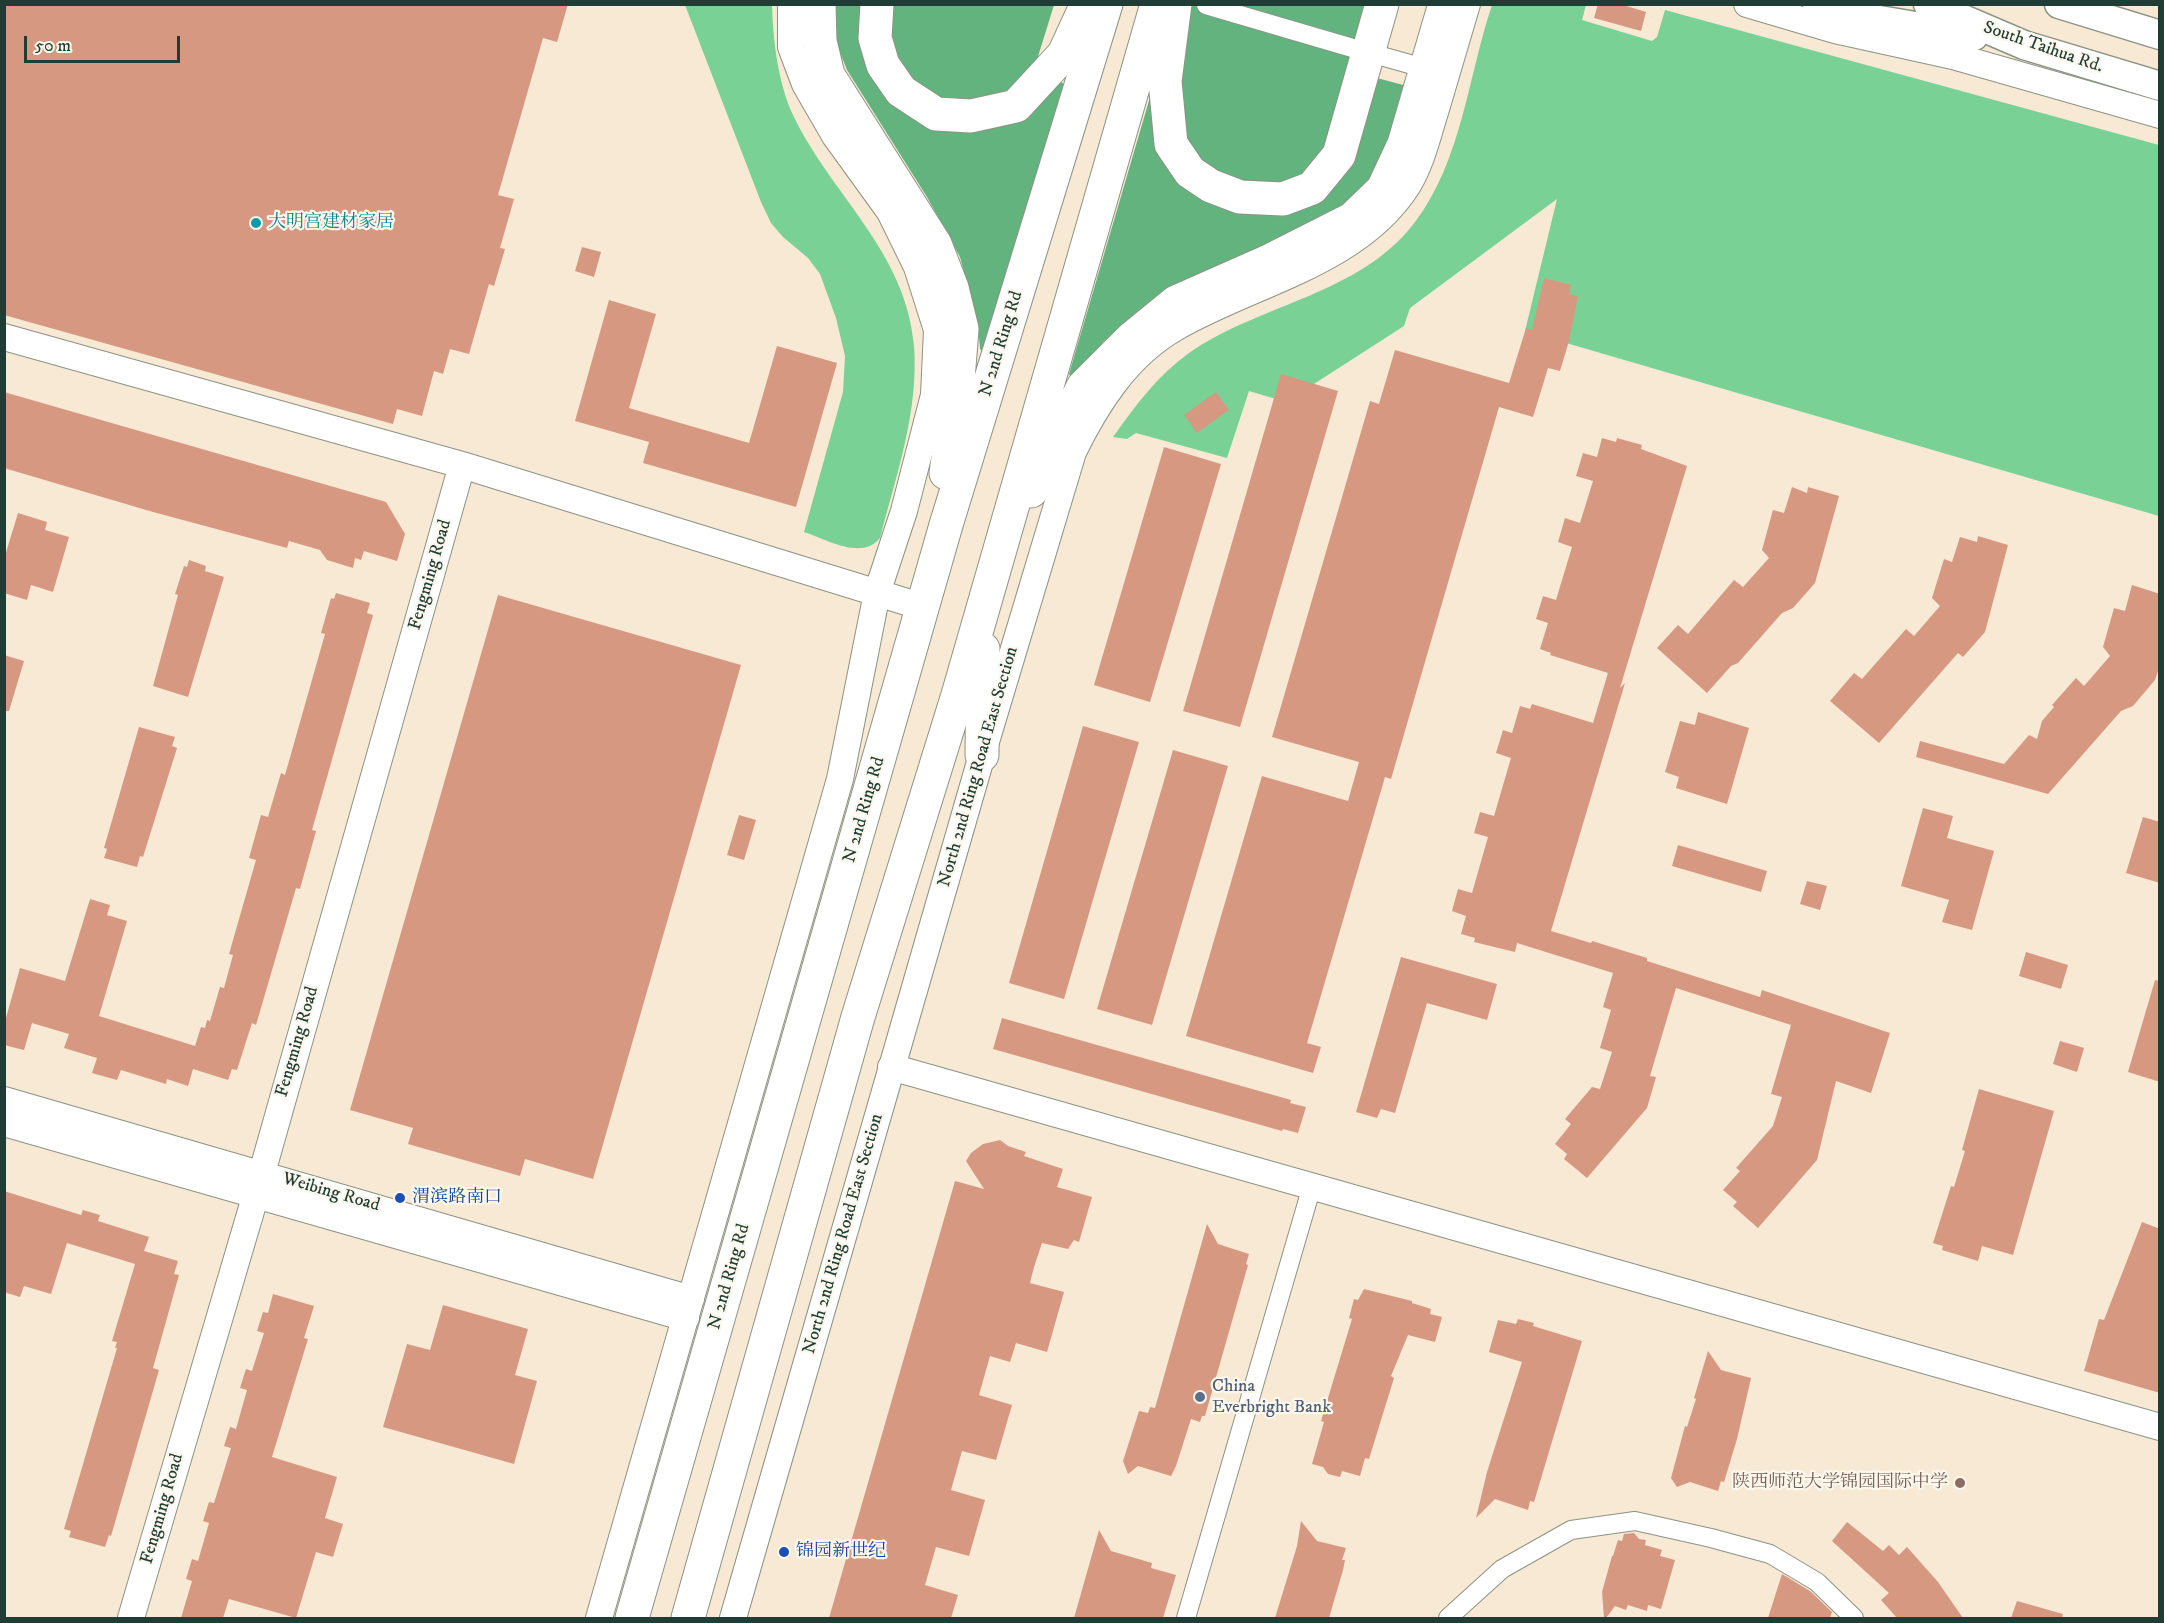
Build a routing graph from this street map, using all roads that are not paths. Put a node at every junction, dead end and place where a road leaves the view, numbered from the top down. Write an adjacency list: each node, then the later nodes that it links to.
1 (791, 4): 25 (street)
2 (819, 4): 26 (highway)
3 (877, 4): 4 (highway)
4 (1087, 4)
5 (1106, 4): 26 (highway, N 2nd Ring Rd)
6 (1157, 4): 24 (highway)
7 (1382, 4): 15 (highway)
8 (1398, 4): 19 (street)
9 (1445, 4): 24 (highway)
10 (1467, 4): 28 (street, North 2nd Ring Road East Section)
11 (1747, 4): 21 (street)
12 (1817, 4): 17 (main road)
13 (1928, 4): 17 (main road, South Taihua Rd.)
14 (2058, 4): 16 (main road)
15 (1191, 5): 18 (street)
16 (2160, 34)
17 (2024, 45): 20 (main road, South Taihua Rd.)
18 (1356, 48)
19 (1413, 65)
20 (2160, 86)
21 (2160, 115)
22 (4, 337): 23 (street)
23 (462, 465): 25 (street); 32 (street, Fengming Road)
24 (993, 568): 27 (highway)
25 (877, 593): 26 (street); 34 (street)
26 (927, 594): 38 (highway, N 2nd Ring Rd)
27 (983, 604): 28 (highway); 39 (highway)
28 (982, 755): 29 (street, North 2nd Ring Road East Section)
29 (891, 1067): 33 (street); 40 (street, North 2nd Ring Road East Section)
30 (4, 1100): 32 (street, Weibing Road)
31 (4, 1123): 32 (street, Weibing Road)
32 (259, 1183): 34 (street, Weibing Road); 36 (street, Fengming Road)
33 (1312, 1186): 35 (street); 41 (street)
34 (689, 1309): 37 (street)
35 (2160, 1427)
36 (131, 1618)
37 (599, 1618)
38 (632, 1618)
39 (688, 1618)
40 (733, 1618)
41 (1186, 1618)
42 (1448, 1618): 43 (street)
43 (1854, 1618)

